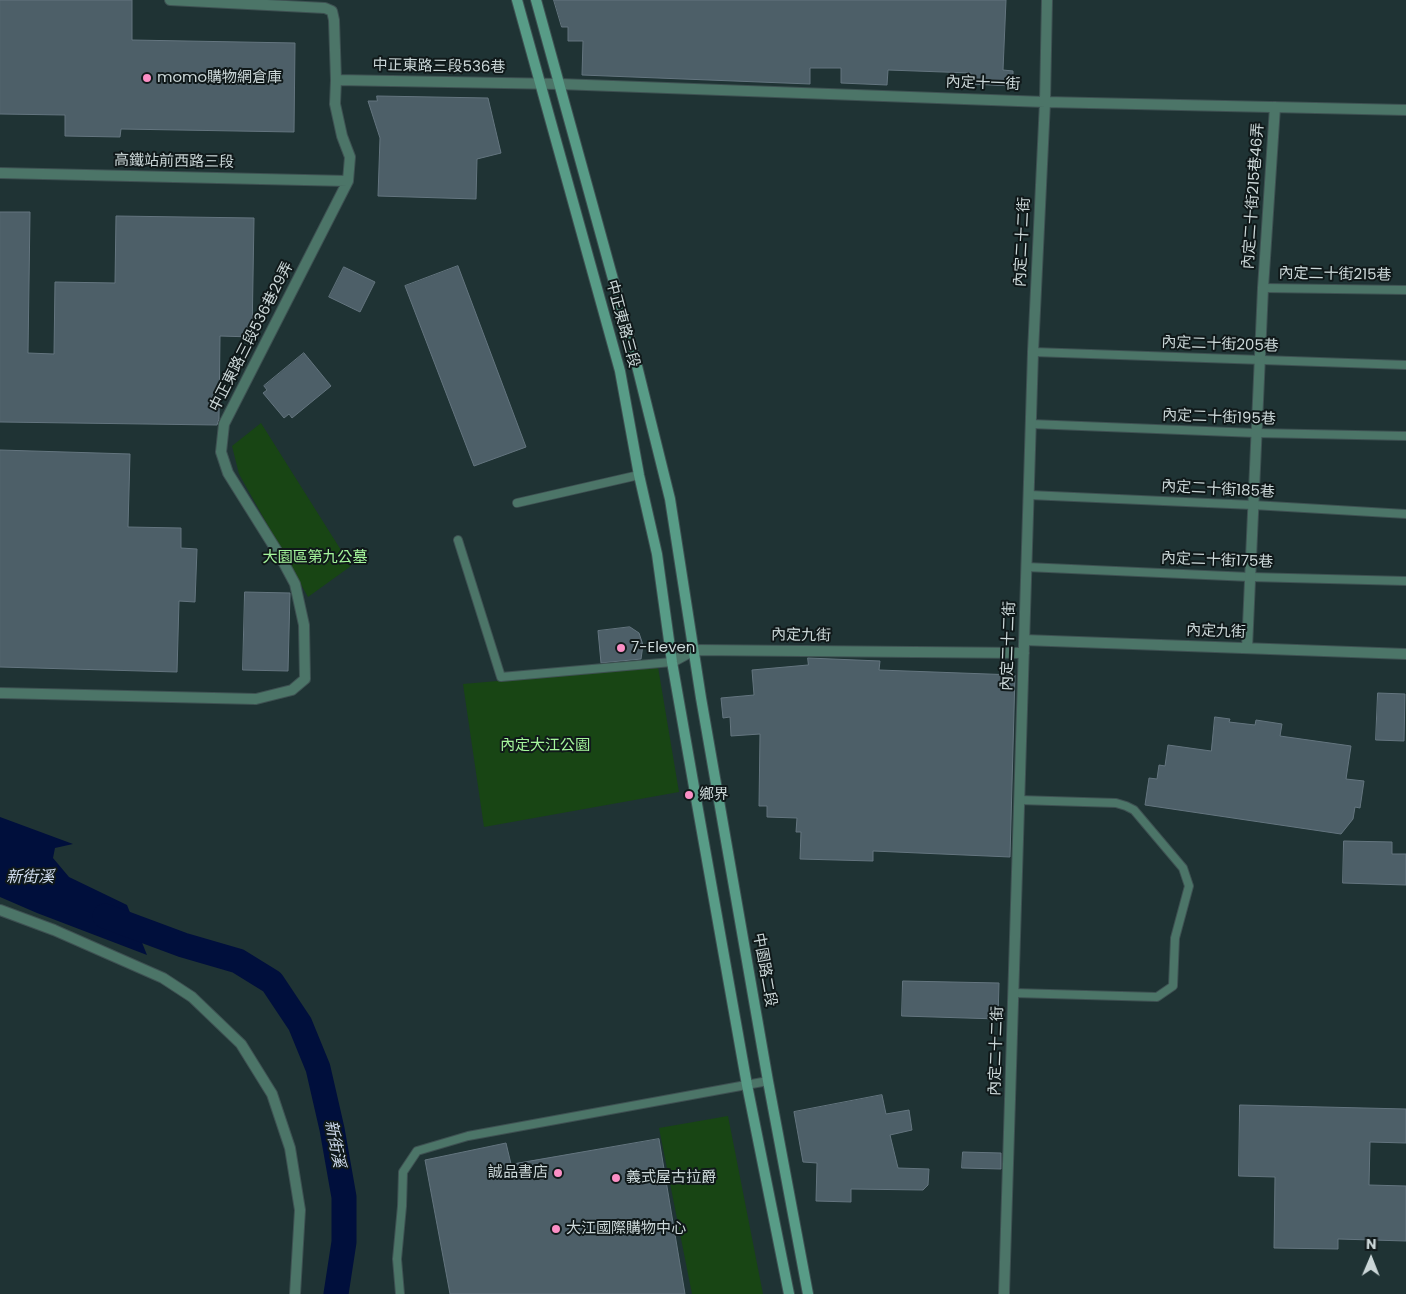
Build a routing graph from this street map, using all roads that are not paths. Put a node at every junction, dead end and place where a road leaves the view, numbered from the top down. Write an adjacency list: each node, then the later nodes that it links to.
1 (170, 0): 5 (street, 中正東路三段536巷29弄)
2 (517, 0): 7 (main road, 中正東路三段)
3 (536, 0): 6 (main road)
4 (1047, 0): 8 (street, 內定二十二街)
5 (336, 80): 7 (street, 中正東路三段536巷); 12 (street, 中正東路三段536巷29弄)
6 (559, 84): 7 (street, 中正東路三段536巷); 8 (street, 內定十一街); 32 (main road, 中園路二段)
7 (540, 85): 21 (main road, 中正東路三段)
8 (1045, 102): 9 (street, 內定十一街); 15 (street, 內定二十二街)
9 (1275, 107): 10 (street, 內定十一街); 13 (street, 內定二十街215巷46弄)
10 (1406, 110)
11 (0, 174): 12 (street, 高鐵站前西路三段)
12 (348, 181): 36 (street, 中正東路三段536巷29弄)
13 (1263, 288): 14 (lane, 內定二十街215巷); 16 (street, 內定二十街215巷46弄)
14 (1406, 290)
15 (1033, 352): 16 (lane, 內定二十街205巷); 18 (street, 內定二十二街)
16 (1260, 360): 17 (lane, 內定二十街205巷); 19 (street, 內定二十街215巷46弄)
17 (1406, 366)
18 (1031, 424): 19 (lane, 內定二十街195巷); 22 (street, 內定二十二街)
19 (1256, 434): 20 (lane, 內定二十街195巷); 24 (street, 內定二十街215巷46弄)
20 (1406, 436)
21 (639, 475): 23 (lane); 35 (main road, 中正東路三段)
22 (1029, 496): 24 (lane, 內定二十街185巷); 27 (street, 內定二十二街)
23 (517, 503)
24 (1253, 505): 25 (lane, 內定二十街185巷); 28 (street, 內定二十街215巷46弄)
25 (1406, 514)
26 (458, 540): 35 (lane)
27 (1026, 567): 28 (lane, 內定二十街175巷); 30 (street, 內定二十二街)
28 (1250, 577): 29 (lane, 內定二十街175巷); 31 (street, 內定二十街215巷46弄)
29 (1406, 581)
30 (1024, 640): 31 (street, 內定九街); 33 (street, 內定二十二街)
31 (1247, 648): 34 (street, 內定九街)
32 (694, 650): 33 (street, 內定九街); 35 (street, 內定九街); 40 (main road, 中園路二段)
33 (1024, 653): 37 (street, 內定二十二街)
34 (1406, 654)
35 (672, 662): 41 (main road)
36 (0, 694)
37 (1019, 800): 39 (street, 內定二十二街); 39 (lane)
38 (0, 910): 42 (street)
39 (1014, 993): 46 (street, 內定二十二街)
40 (768, 1081): 41 (lane); 45 (main road, 中園路二段)
41 (747, 1085): 43 (lane); 44 (main road)
42 (295, 1294)
43 (400, 1294)
44 (789, 1294)
45 (808, 1294)
46 (1004, 1294)

